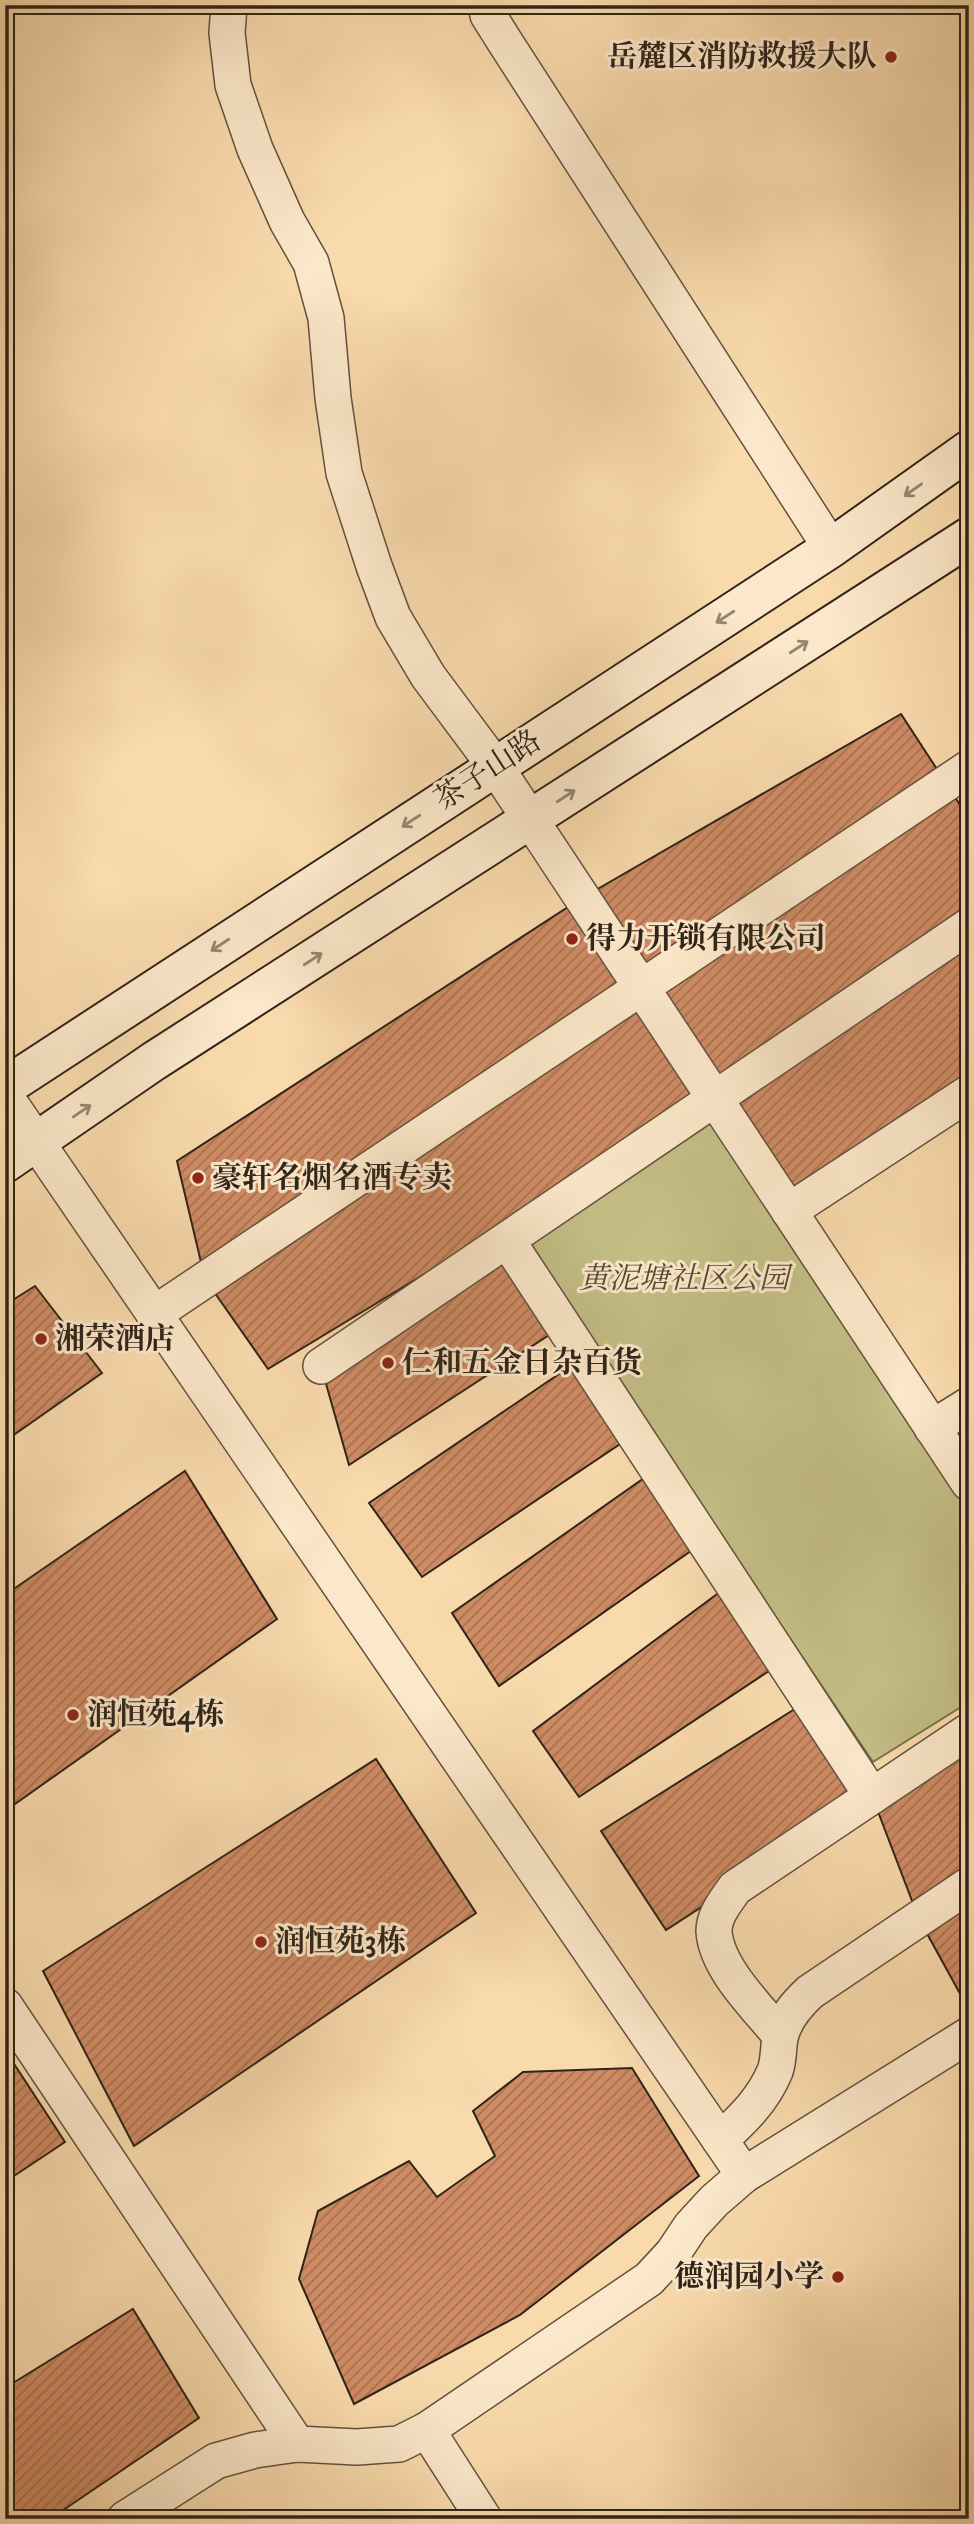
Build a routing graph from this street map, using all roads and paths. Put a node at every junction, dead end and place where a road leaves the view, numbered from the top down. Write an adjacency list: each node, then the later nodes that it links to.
1 (229, 5): 6 (street)
2 (486, 5): 5 (street)
3 (969, 450): 5 (main road, 茶子山路, one-way to 5)
4 (969, 537): 8 (main road, one-way to 4)
5 (831, 548): 6 (main road, 茶子山路, one-way to 6)
6 (495, 766): 8 (street); 11 (main road, 茶子山路, one-way to 11)
7 (969, 768): 10 (street)
8 (530, 820): 10 (street); 15 (main road, one-way to 8)
9 (969, 926): 14 (street)
10 (641, 988): 14 (street); 19 (street)
11 (5, 1087)
12 (969, 1093): 17 (street)
13 (5, 1096): 15 (street)
14 (715, 1098): 17 (street); 18 (street)
15 (36, 1142): 16 (main road); 19 (street)
16 (5, 1163)
17 (789, 1211): 22 (street)
18 (507, 1240): 20 (street); 25 (street)
19 (154, 1314): 30 (street)
20 (321, 1366)
21 (969, 1405): 22 (street)
22 (932, 1428): 23 (street)
23 (969, 1483)
24 (969, 1731): 25 (street)
25 (872, 1796): 28 (street)
26 (969, 1885): 28 (street)
27 (5, 2006): 33 (street)
28 (780, 2035): 30 (street)
29 (969, 2035): 31 (street)
30 (720, 2140): 31 (street)
31 (744, 2175): 32 (street)
32 (427, 2430): 33 (street); 35 (street)
33 (297, 2444): 34 (street)
34 (125, 2519)
35 (484, 2519)

